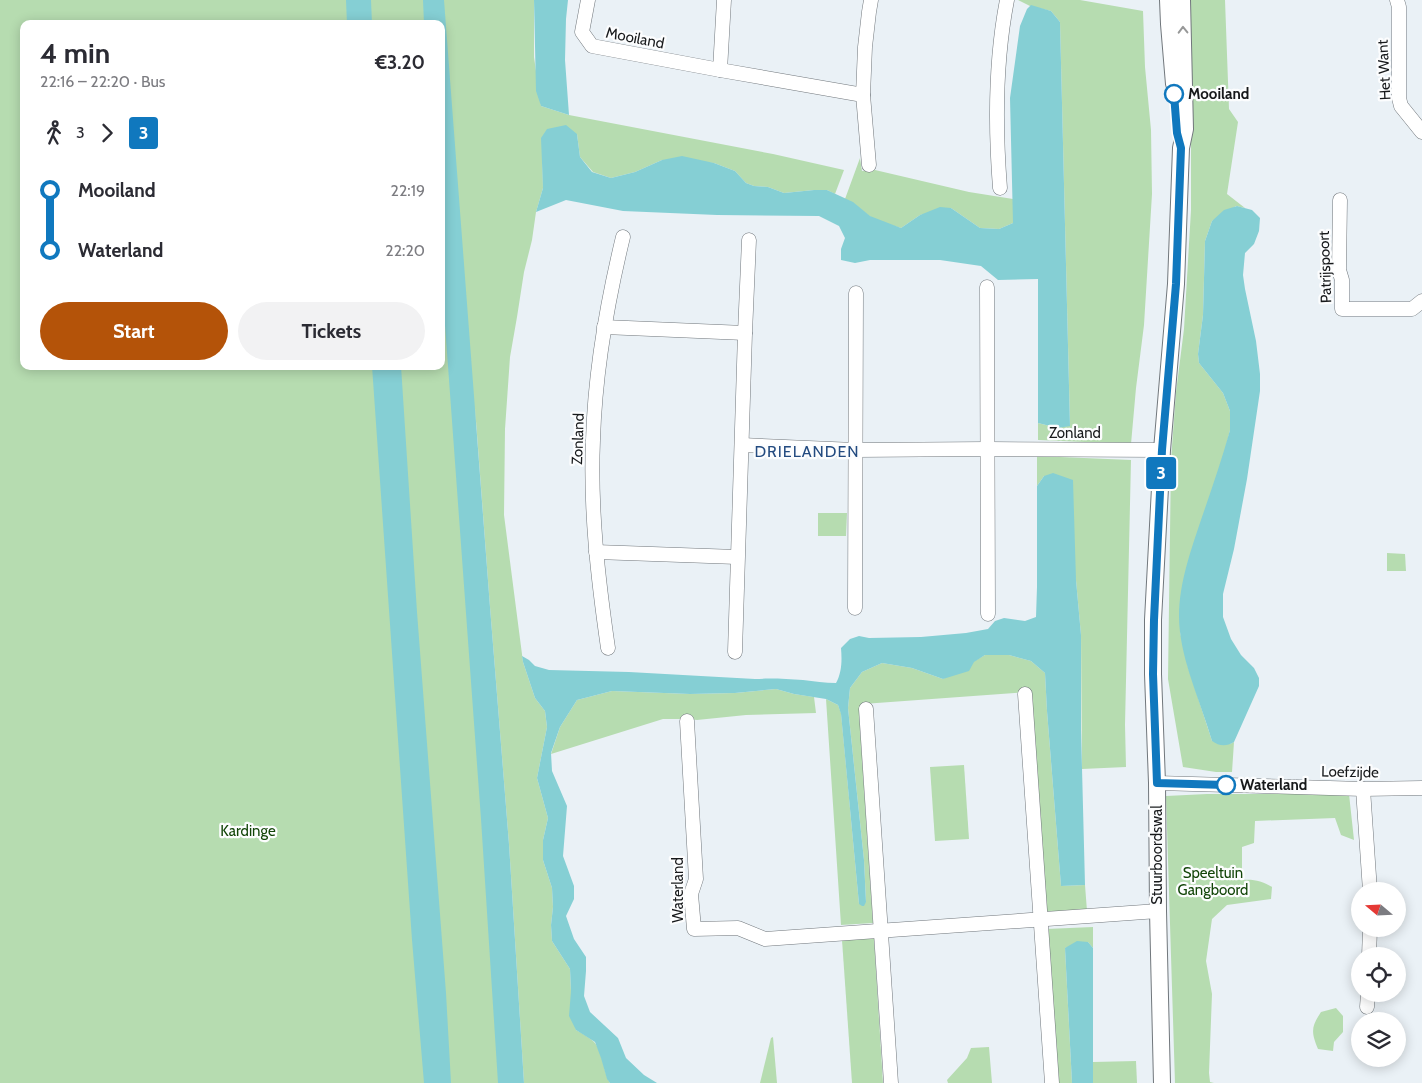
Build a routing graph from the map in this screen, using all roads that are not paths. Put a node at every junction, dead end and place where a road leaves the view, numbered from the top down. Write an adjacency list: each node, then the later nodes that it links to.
1 (588, 0): 7 (street, Mooiland)
2 (724, 0): 7 (street)
3 (871, 0): 8 (street)
4 (1007, 0): 11 (street)
5 (1172, 0): 23 (street, Stuurboordswal)
6 (1397, 0): 9 (street, Het Want)
7 (720, 70): 8 (street, Mooiland)
8 (863, 95): 10 (street)
9 (1422, 132)
10 (869, 165)
11 (1000, 188)
12 (1340, 200): 17 (street, Patrijspoort)
13 (623, 237): 18 (street, Zonland)
14 (749, 240): 19 (street)
15 (988, 287): 21 (street)
16 (856, 293): 22 (street)
17 (1422, 301)
18 (604, 326): 19 (street); 24 (street, Zonland)
19 (745, 333): 20 (street)
20 (742, 446): 22 (street, Zonland); 25 (street)
21 (988, 449): 22 (street, Zonland); 23 (street, Zonland); 27 (street)
22 (855, 450): 26 (street)
23 (1162, 450): 33 (street, Stuurboordswal)
24 (596, 552): 25 (street); 28 (street, Zonland)
25 (737, 557): 29 (street)
26 (855, 608)
27 (988, 614)
28 (608, 648)
29 (735, 652)
30 (1024, 694): 38 (street)
31 (866, 709): 39 (street)
32 (687, 721): 39 (street, Waterland)
33 (1157, 783): 35 (street, Loefzijde); 37 (street, Stuurboordswal)
34 (1422, 788): 35 (street, Loefzijde)
35 (1363, 789): 36 (street)
36 (1369, 882)
37 (1158, 911): 38 (street, Waterland); 42 (street, Stuurboordswal)
38 (1041, 919): 39 (street, Waterland); 41 (street)
39 (881, 930): 40 (street)
40 (891, 1083)
41 (1052, 1083)
42 (1162, 1083)

